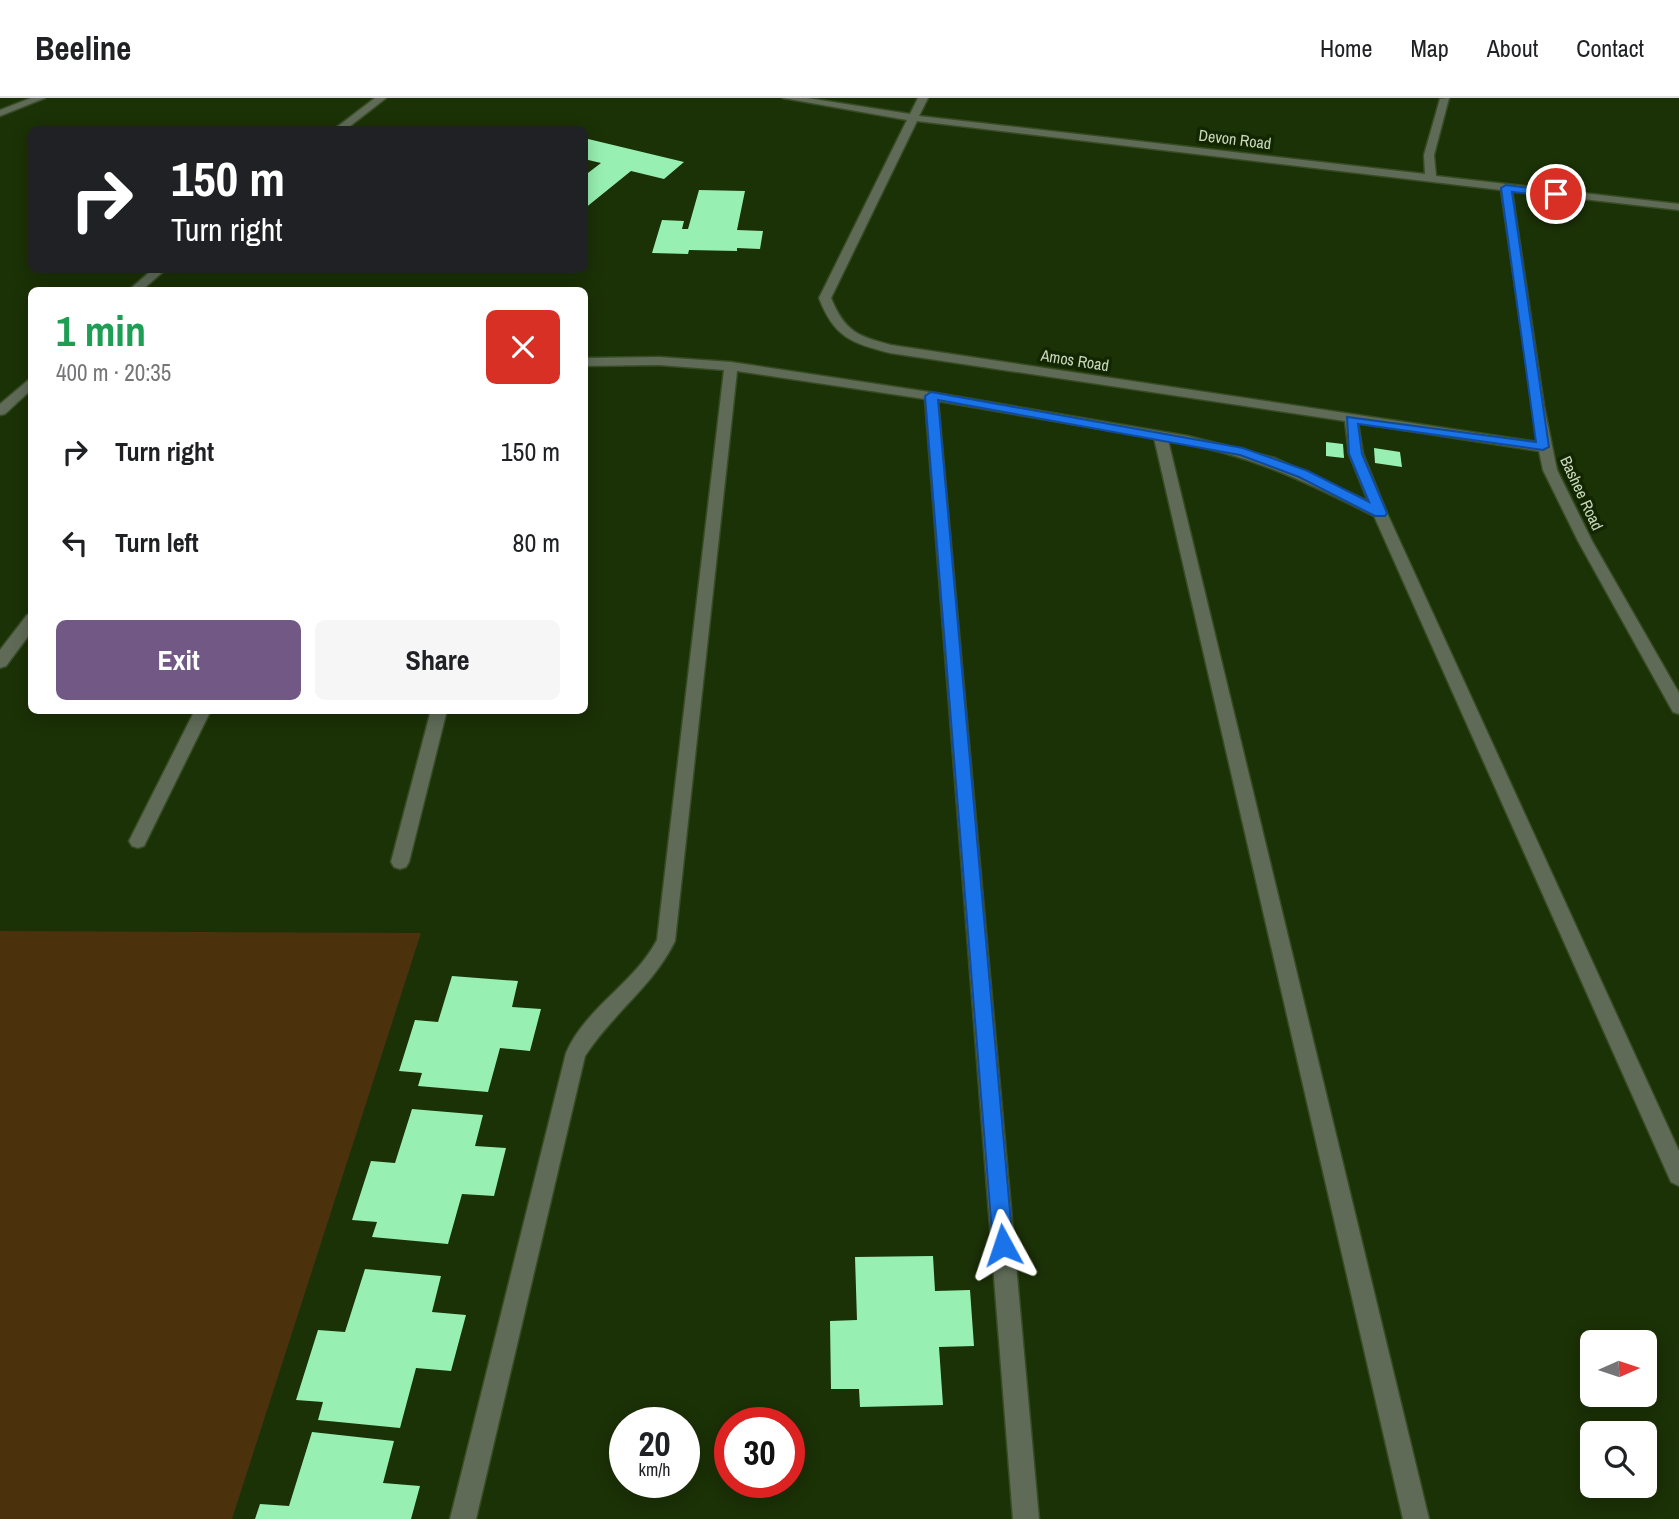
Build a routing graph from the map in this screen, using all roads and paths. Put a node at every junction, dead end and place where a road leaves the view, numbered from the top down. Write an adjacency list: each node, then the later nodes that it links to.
1 (40, 98): 6 (street)
2 (381, 98): 8 (street)
3 (789, 98): 7 (street, Devon Road)
4 (923, 98): 7 (street, Amos Road)
5 (1444, 99): 9 (street)
6 (0, 113)
7 (914, 118): 9 (street, Devon Road); 19 (street, Amos Road)
8 (343, 126)
9 (1431, 178): 10 (street, Devon Road)
10 (1506, 188): 11 (street, Devon Road); 21 (street, Bashee Road)
11 (1679, 207)
12 (155, 273): 13 (street)
13 (139, 287)
14 (588, 362): 15 (street)
15 (731, 366): 17 (street); 31 (street)
16 (28, 385): 18 (street)
17 (931, 396): 20 (street); 32 (street)
18 (0, 411)
19 (1351, 420): 21 (street, Amos Road); 22 (street)
20 (1160, 435): 22 (street); 33 (street)
21 (1543, 447): 25 (street, Bashee Road)
22 (1380, 513): 30 (street)
23 (28, 624): 24 (street)
24 (0, 662)
25 (1679, 708)
26 (201, 714): 28 (street)
27 (438, 714): 29 (street)
28 (138, 841)
29 (400, 862)
30 (1679, 1175)
31 (463, 1519)
32 (1026, 1519)
33 (1416, 1519)

